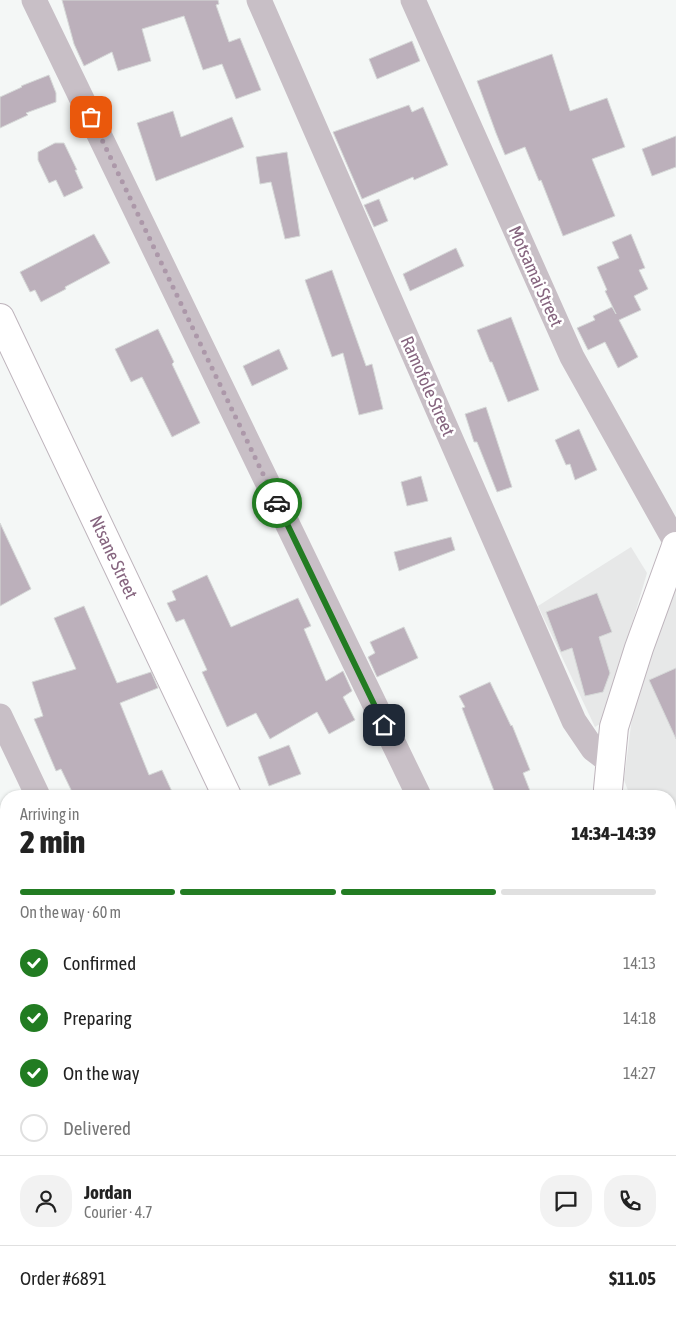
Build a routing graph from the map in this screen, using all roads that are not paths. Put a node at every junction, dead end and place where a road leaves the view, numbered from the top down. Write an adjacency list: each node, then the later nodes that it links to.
1 (34, 0): 10 (street)
2 (259, 0): 7 (street, Ramofole Street)
3 (412, 0): 5 (street, Motsamai Street)
4 (0, 318): 9 (street, Ntsane Street)
5 (676, 545): 7 (street)
6 (0, 716): 8 (street)
7 (610, 762): 11 (street)
8 (35, 790)
9 (225, 790)
10 (416, 790)
11 (608, 790)

